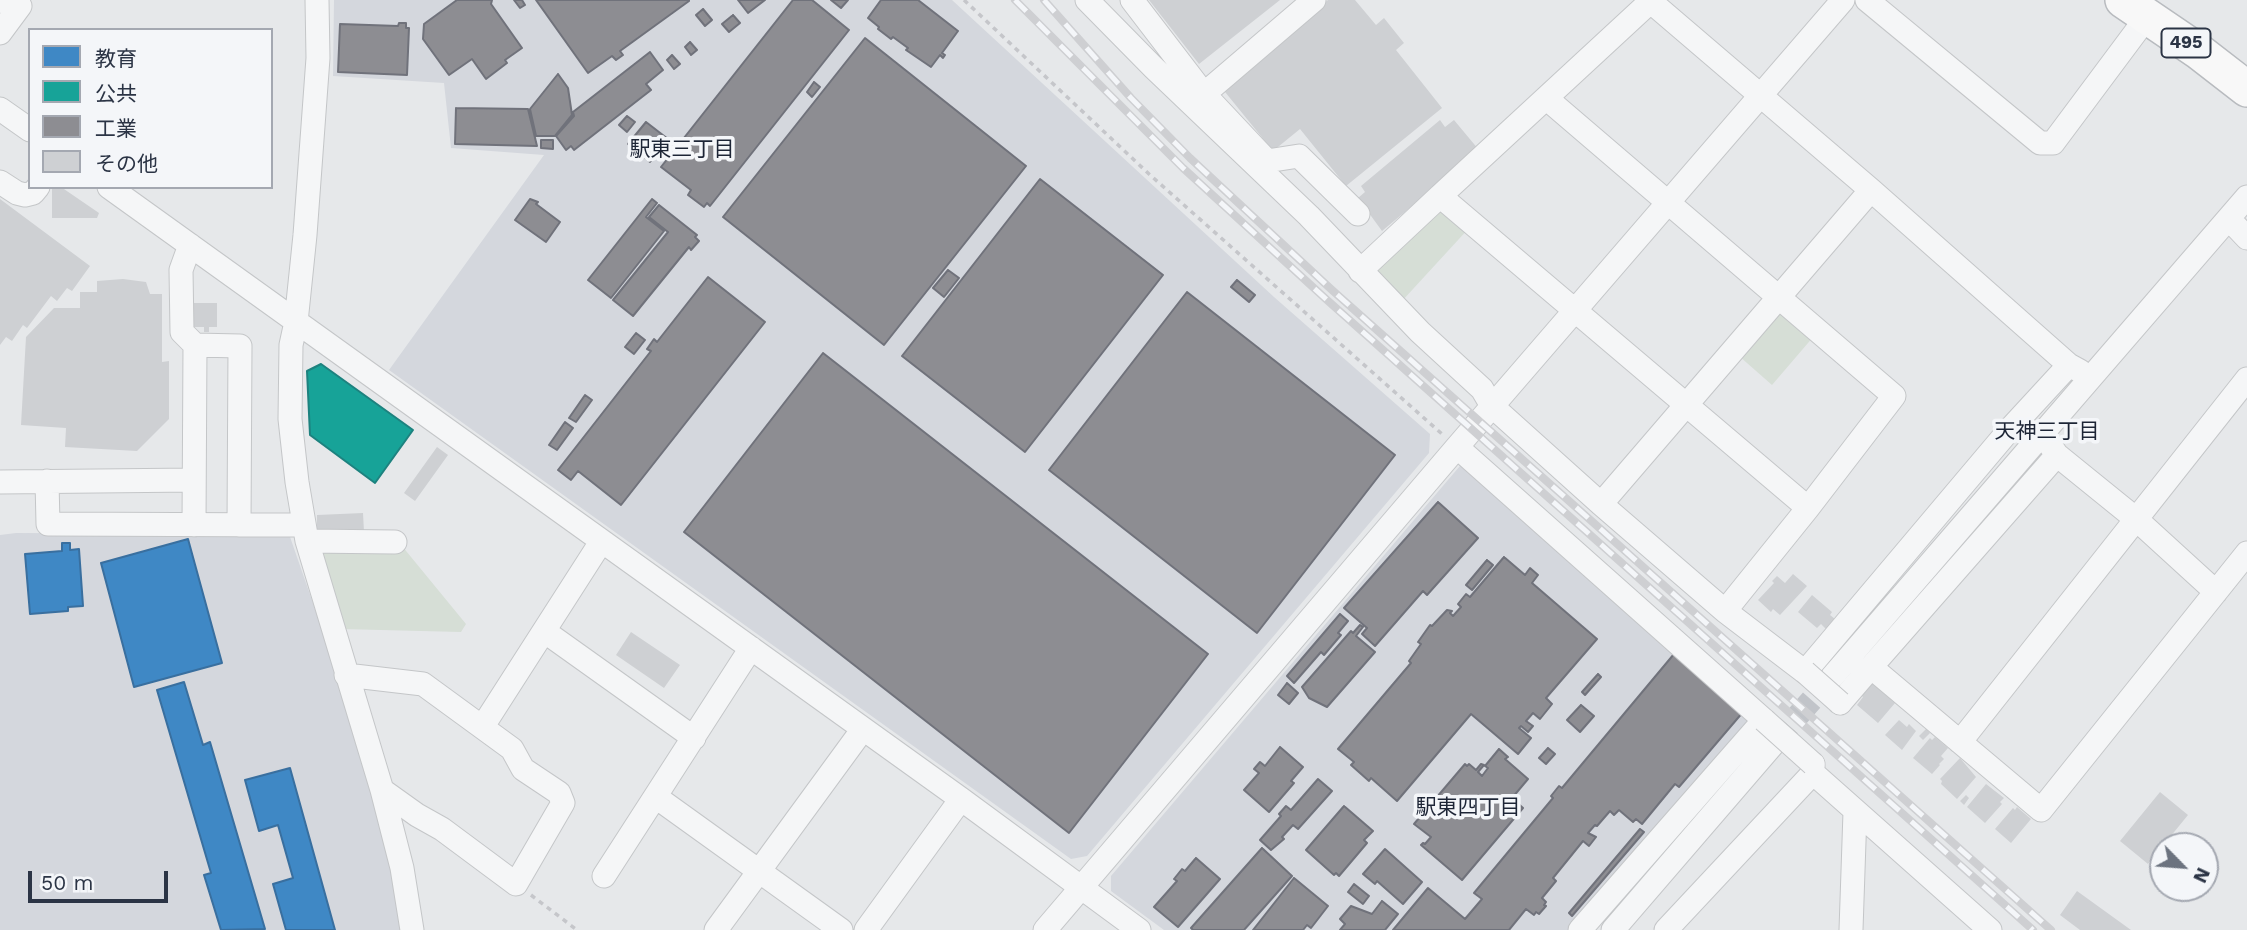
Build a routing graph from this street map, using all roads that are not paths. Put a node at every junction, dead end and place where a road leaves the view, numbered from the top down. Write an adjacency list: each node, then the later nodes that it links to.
1 (317, 0): 31 (street)
2 (1087, 0): 28 (street)
3 (1132, 0): 12 (street)
4 (1314, 0): 12 (street)
5 (1843, 0): 13 (street)
6 (1867, 0): 9 (street)
7 (0, 1): 10 (street)
8 (1651, 1): 13 (street); 14 (street)
9 (2135, 9): 11 (highway, 495)
10 (0, 33)
11 (2242, 76)
12 (1204, 94): 24 (street)
13 (1762, 95): 20 (street); 23 (street)
14 (1546, 98): 21 (street); 23 (street)
15 (1, 112): 16 (street)
16 (28, 129)
17 (0, 182): 18 (street)
18 (36, 189)
19 (112, 189): 27 (street)
20 (1871, 190): 29 (street); 33 (street)
21 (1440, 196): 28 (street); 30 (street)
22 (2247, 197): 25 (street)
23 (1669, 202): 29 (street); 30 (street)
24 (1358, 214)
25 (2229, 219): 26 (street); 34 (street)
26 (2247, 238)
27 (190, 246): 31 (street); 32 (street)
28 (1360, 271): 37 (street)
29 (1780, 297): 36 (street); 45 (street)
30 (1574, 311): 36 (street); 37 (street)
31 (296, 322): 49 (street); 51 (street)
32 (195, 345): 41 (street); 48 (street)
33 (2069, 365): 34 (street); 58 (street)
34 (2091, 377): 38 (street)
35 (2247, 379): 46 (street)
36 (1686, 405): 44 (street); 45 (street)
37 (1492, 406): 39 (street); 44 (street)
38 (2042, 433): 40 (street); 60 (street)
39 (1457, 447): 61 (street); 74 (street)
40 (2057, 455): 46 (street); 57 (street)
41 (194, 480): 42 (street); 47 (street)
42 (47, 481): 43 (street); 47 (street)
43 (0, 482)
44 (1601, 504): 54 (street)
45 (1808, 508): 54 (street)
46 (2136, 519): 53 (street); 65 (street)
47 (194, 525): 48 (street)
48 (239, 526): 49 (street)
49 (305, 533): 50 (street); 59 (street)
50 (395, 542)
51 (601, 542): 55 (street); 56 (street)
52 (2247, 553): 53 (street)
53 (2216, 592): 65 (street)
54 (1725, 611): 58 (street)
55 (544, 631): 62 (street); 64 (street)
56 (751, 648): 63 (street); 64 (street)
57 (1871, 667): 58 (street, bridge); 65 (street)
58 (1805, 672)
59 (346, 675): 62 (street); 68 (street)
60 (1832, 677)
61 (1764, 720): 67 (street, bridge); 82 (street)
62 (482, 726): 68 (street)
63 (863, 729): 70 (street); 72 (street)
64 (694, 738): 69 (street)
65 (1960, 741)
66 (1774, 743): 83 (street)
67 (1813, 769): 71 (street); 75 (street)
68 (382, 790): 76 (street)
69 (656, 797): 72 (street); 73 (street)
70 (961, 799): 74 (street); 79 (street)
71 (1855, 812): 84 (street); 85 (street)
72 (760, 871): 77 (street); 78 (street)
73 (604, 876)
74 (1082, 887): 80 (street); 81 (street)
75 (1673, 927)
76 (412, 930)
77 (716, 930)
78 (841, 930)
79 (866, 930)
80 (1045, 930)
81 (1139, 930)
82 (1580, 930)
83 (1613, 930)
84 (1851, 930)
85 (1990, 930)

